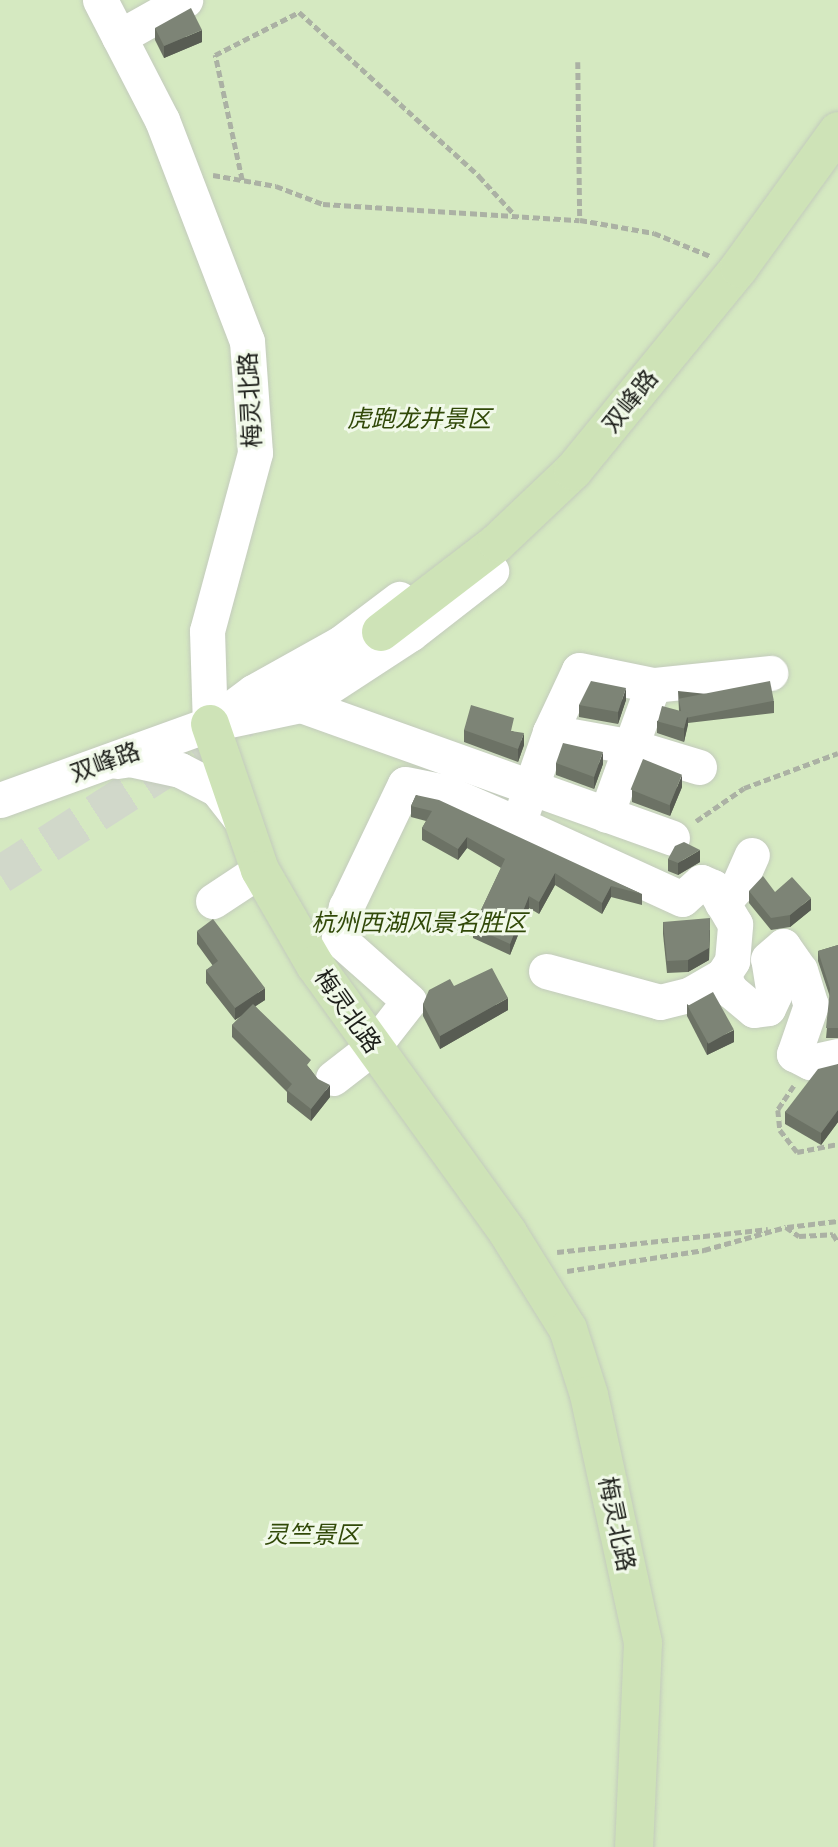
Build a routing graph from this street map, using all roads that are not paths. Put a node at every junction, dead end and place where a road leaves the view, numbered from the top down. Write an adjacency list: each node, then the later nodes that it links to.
1 (100, 0): 3 (street, 梅灵北路)
2 (185, 0): 3 (street)
3 (120, 37): 10 (street, 梅灵北路)
4 (838, 131): 5 (main road, 双峰路)
5 (650, 375): 6 (main road, 双峰路); 9 (street); 10 (street)
6 (381, 632)
7 (770, 673): 8 (street)
8 (653, 685): 11 (street); 12 (street)
9 (301, 705): 10 (street); 15 (street)
10 (210, 724): 14 (street, 双峰路); 18 (main road, 梅灵北路)
11 (550, 732): 12 (street); 15 (street)
12 (633, 747): 13 (street); 17 (street)
13 (699, 767)
14 (82, 769): 16 (street, 双峰路); 18 (street)
15 (533, 790): 17 (street); 19 (street)
16 (0, 800)
17 (606, 815): 20 (street)
18 (243, 823): 22 (main road, 梅灵北路)
19 (518, 824): 24 (street); 27 (street)
20 (672, 838)
21 (752, 855): 24 (street)
22 (260, 870): 23 (street); 27 (main road, 梅灵北路)
23 (213, 901)
24 (722, 903): 26 (street)
25 (546, 971): 26 (street)
26 (723, 975): 28 (street)
27 (373, 1047): 29 (street); 30 (main road, 梅灵北路)
28 (824, 1059)
29 (333, 1078)
30 (634, 1847)

